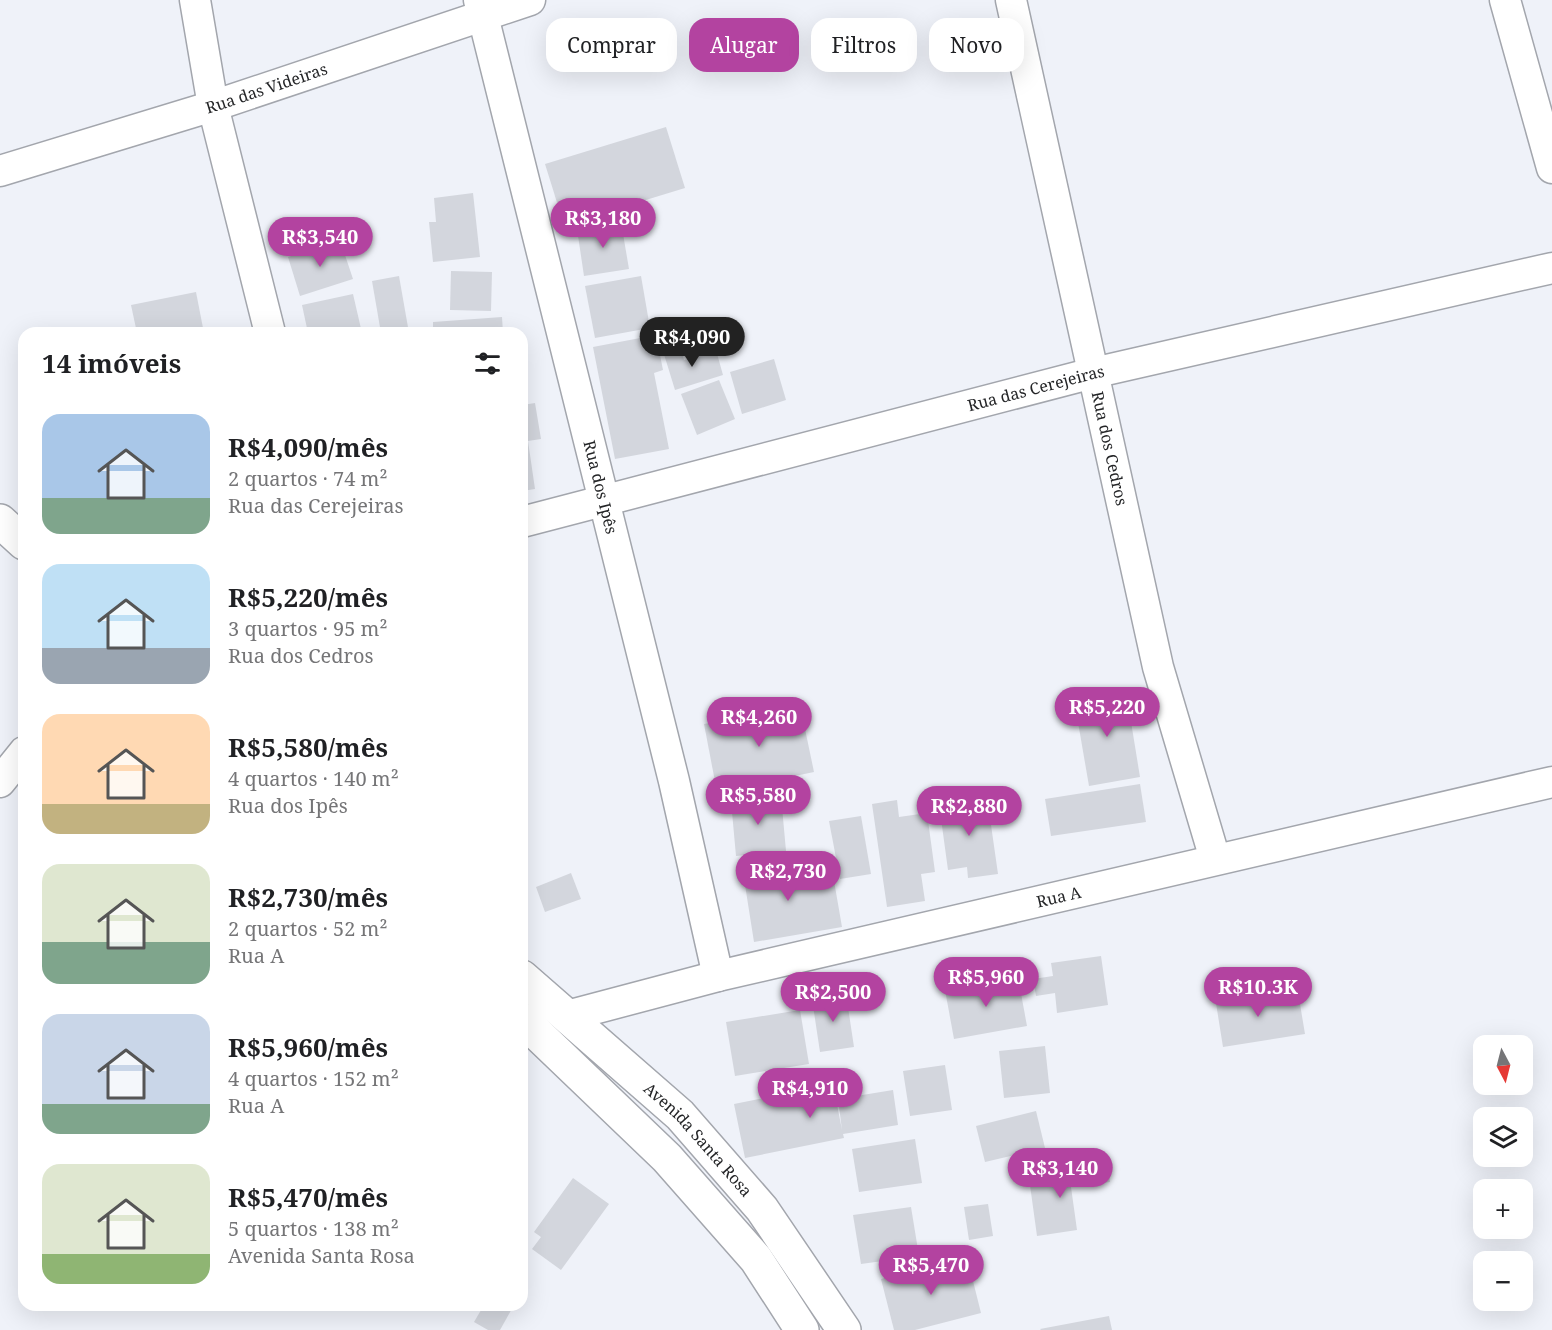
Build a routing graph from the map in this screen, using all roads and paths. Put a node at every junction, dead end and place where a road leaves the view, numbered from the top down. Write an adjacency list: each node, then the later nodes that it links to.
1 (195, 0): 6 (street)
2 (530, 0): 5 (street, Rua das Videiras)
3 (1011, 0): 11 (street, Rua dos Cedros)
4 (1505, 0): 7 (street)
5 (481, 8): 6 (street, Rua das Videiras); 12 (street, Rua dos Ipês)
6 (213, 106): 8 (street, Rua das Videiras); 10 (street)
7 (1552, 168)
8 (0, 171)
9 (1552, 268): 11 (street, Rua das Cerejeiras)
10 (268, 327)
11 (1093, 373): 12 (street, Rua das Cerejeiras); 21 (street, Rua dos Cedros)
12 (604, 502): 14 (street, Rua das Cerejeiras); 22 (street, Rua dos Ipês)
13 (0, 521): 15 (main road)
14 (528, 521)
15 (18, 538)
16 (0, 539): 17 (main road)
17 (18, 547)
18 (18, 760): 19 (street)
19 (0, 782)
20 (1552, 782): 21 (street, Rua A)
21 (1215, 859): 22 (street, Rua A)
22 (718, 976): 24 (street, Rua A)
23 (528, 987): 24 (main road, Avenida Santa Rosa)
24 (567, 1016): 26 (main road, Avenida Santa Rosa)
25 (528, 1025): 27 (main road)
26 (711, 1150): 27 (main road); 29 (main road, Avenida Santa Rosa)
27 (680, 1173): 28 (main road)
28 (802, 1330)
29 (843, 1330)

